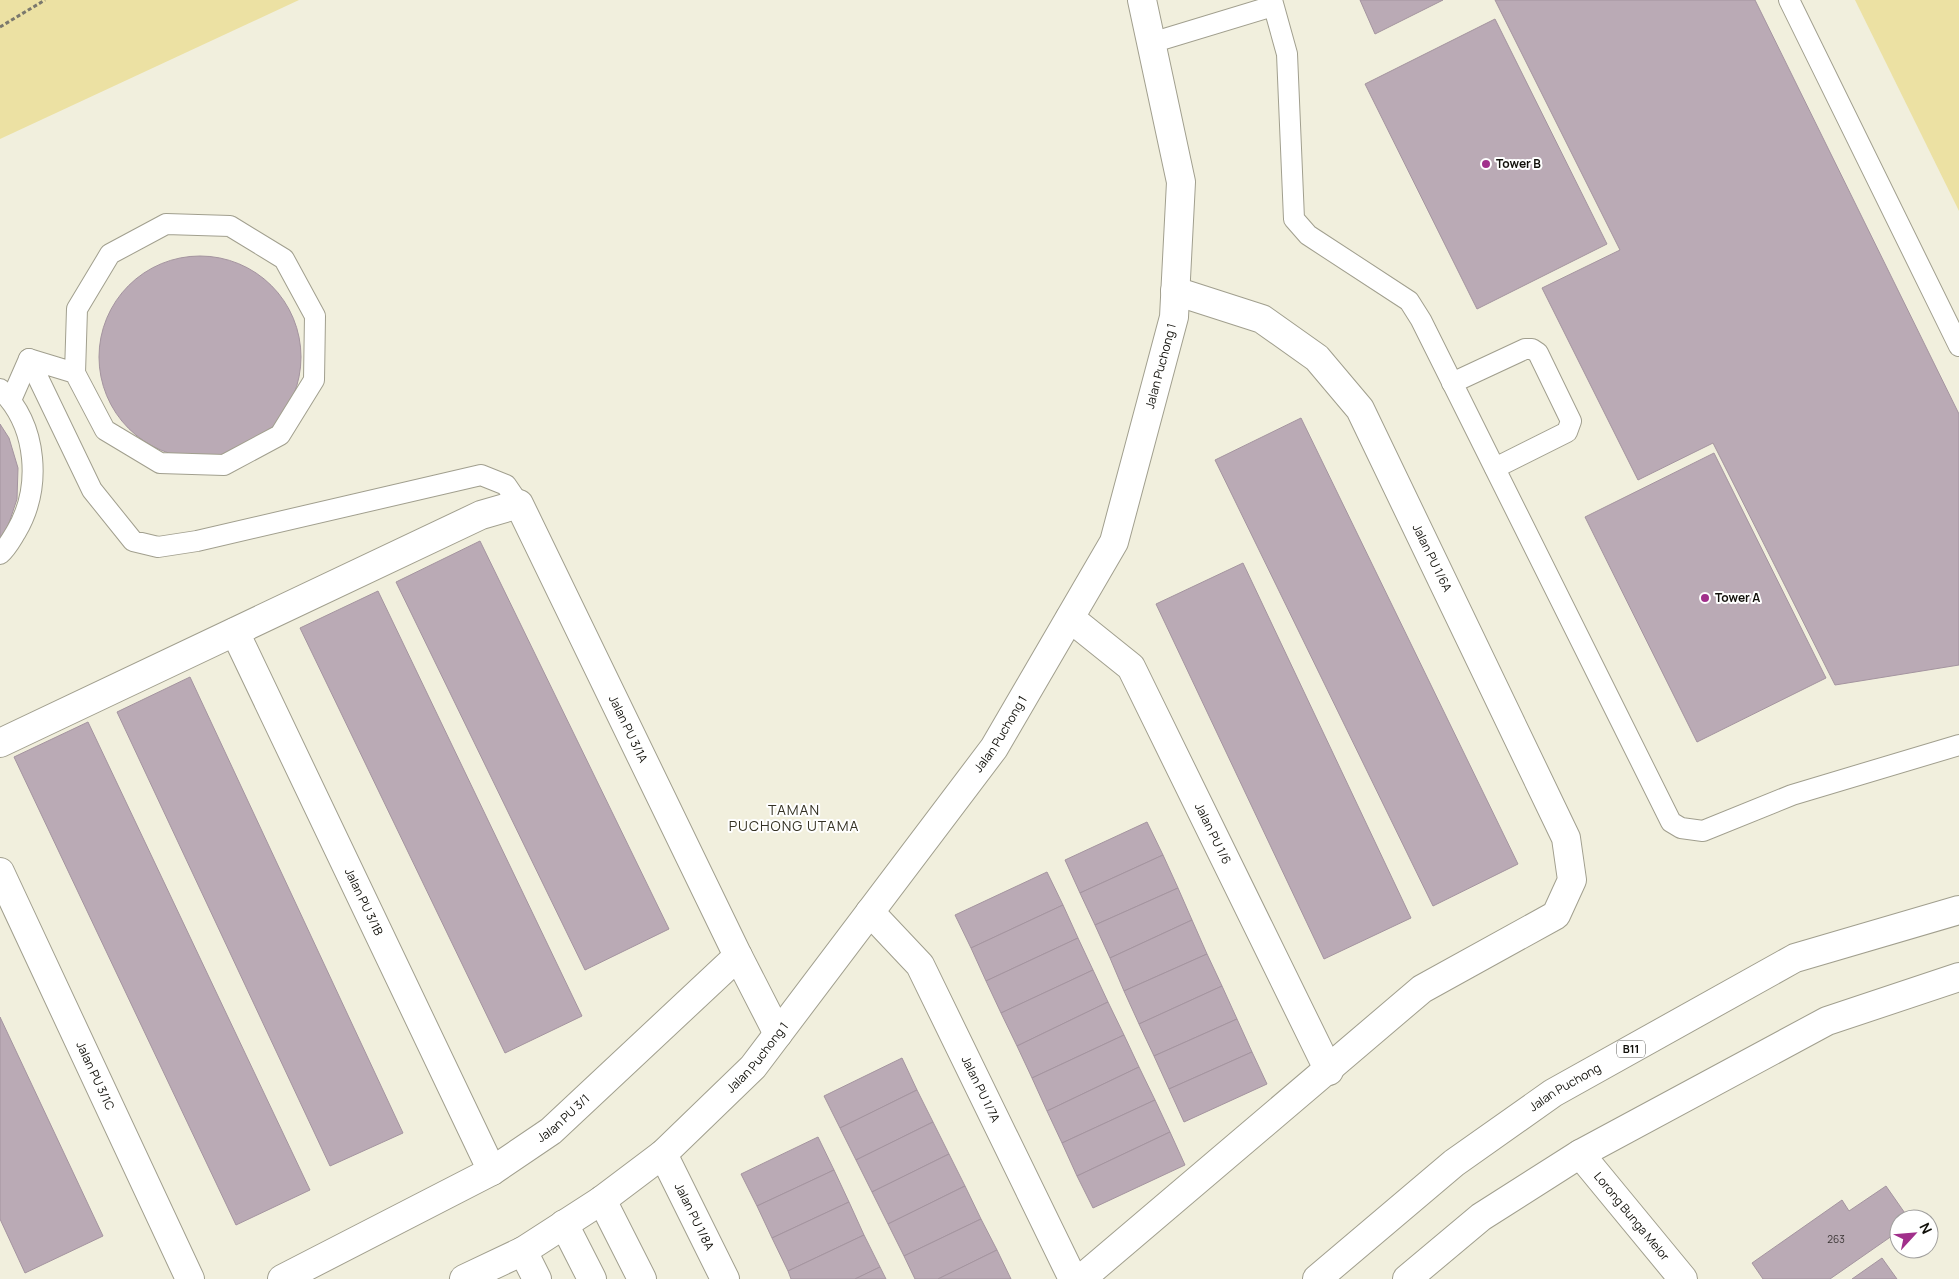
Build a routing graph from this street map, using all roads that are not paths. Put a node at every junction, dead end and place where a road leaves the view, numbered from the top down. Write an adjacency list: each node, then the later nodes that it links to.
1 (1142, 0): 4 (street, Jalan Puchong 1)
2 (1789, 0): 6 (lane)
3 (1272, 3): 4 (lane); 9 (lane)
4 (1151, 43): 5 (street, Jalan Puchong 1)
5 (1175, 291): 14 (street, Jalan Puchong 1); 24 (street, Jalan PU 1/6A)
6 (1959, 346)
7 (29, 359): 8 (lane); 10 (lane); 12 (lane)
8 (75, 373): 8 (lane)
9 (1452, 383): 11 (lane); 11 (lane)
10 (6, 395): 13 (lane)
11 (1495, 468): 17 (lane)
12 (519, 504): 15 (street); 21 (street, Jalan PU 3/1A)
13 (0, 554)
14 (1070, 618): 20 (street, Jalan Puchong 1); 24 (street, Jalan PU 1/6)
15 (235, 632): 16 (street); 27 (street, Jalan PU 3/1B)
16 (0, 742)
17 (1959, 746)
18 (0, 872): 31 (street, Jalan PU 3/1C)
19 (1959, 910): 40 (street, Jalan Puchong / B11)
20 (870, 912): 23 (street, Jalan Puchong 1); 38 (street, Jalan PU 1/7A)
21 (738, 956): 23 (street); 27 (street, Jalan PU 3/1)
22 (1959, 977): 26 (street)
23 (778, 1034): 25 (street, Jalan Puchong 1)
24 (1329, 1071): 39 (street)
25 (664, 1154): 28 (street, Jalan Puchong 1); 37 (street, Jalan PU 1/8A)
26 (1580, 1154): 41 (street); 42 (street, Lorong Bunga Melor)
27 (492, 1171): 32 (street, Jalan PU 3/1)
28 (602, 1200): 29 (street, Jalan Puchong 1); 36 (street)
29 (564, 1224): 30 (street, Jalan Puchong 1); 35 (street)
30 (523, 1251): 33 (street, Jalan Puchong 1); 34 (street)
31 (190, 1279)
32 (282, 1279)
33 (464, 1279)
34 (537, 1279)
35 (592, 1279)
36 (642, 1279)
37 (725, 1279)
38 (1073, 1279)
39 (1081, 1279)
40 (1317, 1279)
41 (1407, 1279)
42 (1683, 1279)

